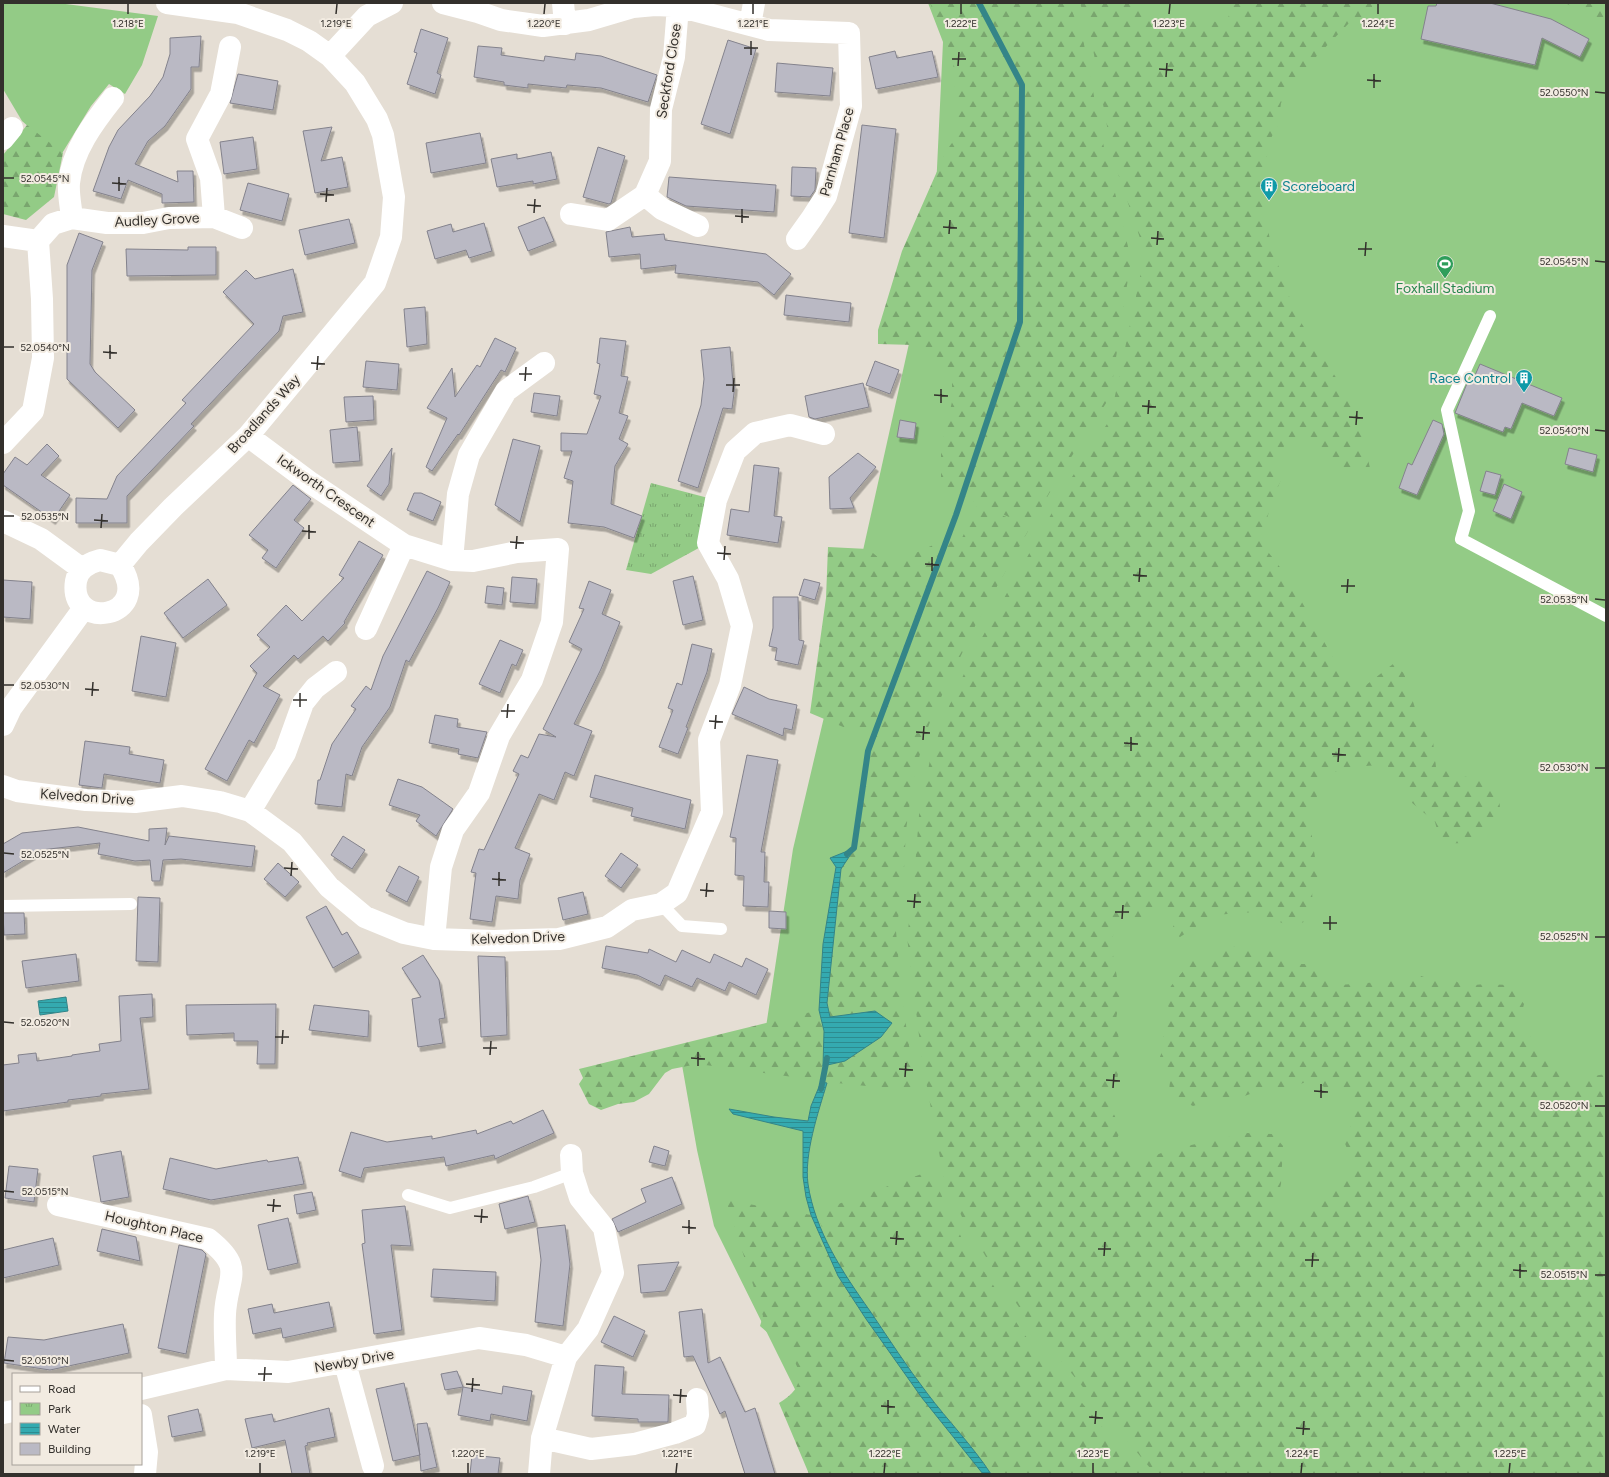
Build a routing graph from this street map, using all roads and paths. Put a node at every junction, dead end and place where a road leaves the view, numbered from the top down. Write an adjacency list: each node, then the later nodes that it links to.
1 (167, 3): 6 (street, Broadlands Way)
2 (392, 3): 11 (street)
3 (443, 3): 8 (street)
4 (563, 3): 8 (street)
5 (754, 3): 9 (street)
6 (190, 5): 11 (street, Broadlands Way)
7 (678, 6): 8 (street); 9 (street); 13 (street, Seckford Close)
8 (565, 24)
9 (750, 25): 20 (street, Parnham Place)
10 (230, 47): 15 (street)
11 (330, 56): 25 (street, Broadlands Way)
12 (113, 98): 16 (street)
13 (645, 195): 14 (street); 17 (street)
14 (571, 214)
15 (214, 217): 16 (street, Audley Grove); 18 (street, Audley Grove)
16 (72, 218): 21 (street, Audley Grove)
17 (698, 226)
18 (242, 228)
19 (3, 236): 21 (street)
20 (797, 239)
21 (38, 241): 26 (street)
22 (1490, 316): 33 (lane)
23 (544, 363): 29 (street)
24 (824, 434): 40 (street, Kelvedon Drive)
25 (248, 436): 28 (street, Ickworth Crescent); 30 (street, Broadlands Way)
26 (3, 443)
27 (3, 521): 31 (street)
28 (404, 545): 29 (street, Ickworth Crescent); 34 (street)
29 (452, 560): 43 (street, Ickworth Crescent)
30 (120, 565): 31 (street); 32 (street)
31 (82, 569): 32 (street)
32 (84, 608): 36 (street)
33 (1606, 616)
34 (366, 629)
35 (336, 672): 38 (street)
36 (3, 725)
37 (3, 786): 38 (street, Kelvedon Drive)
38 (250, 811): 43 (street, Kelvedon Drive)
39 (131, 904): 41 (lane)
40 (661, 904): 42 (lane); 43 (street, Kelvedon Drive)
41 (3, 906)
42 (721, 929)
43 (434, 939)
44 (571, 1164): 45 (lane); 47 (street)
45 (408, 1195)
46 (58, 1205): 49 (street, Houghton Place)
47 (566, 1357): 48 (street, Newby Drive); 53 (street)
48 (345, 1363): 49 (street, Newby Drive); 54 (street)
49 (226, 1369): 50 (street, Newby Drive)
50 (142, 1389)
51 (697, 1399): 53 (street)
52 (142, 1421): 55 (street)
53 (542, 1438): 56 (street)
54 (373, 1466)
55 (145, 1474)
56 (539, 1474)

